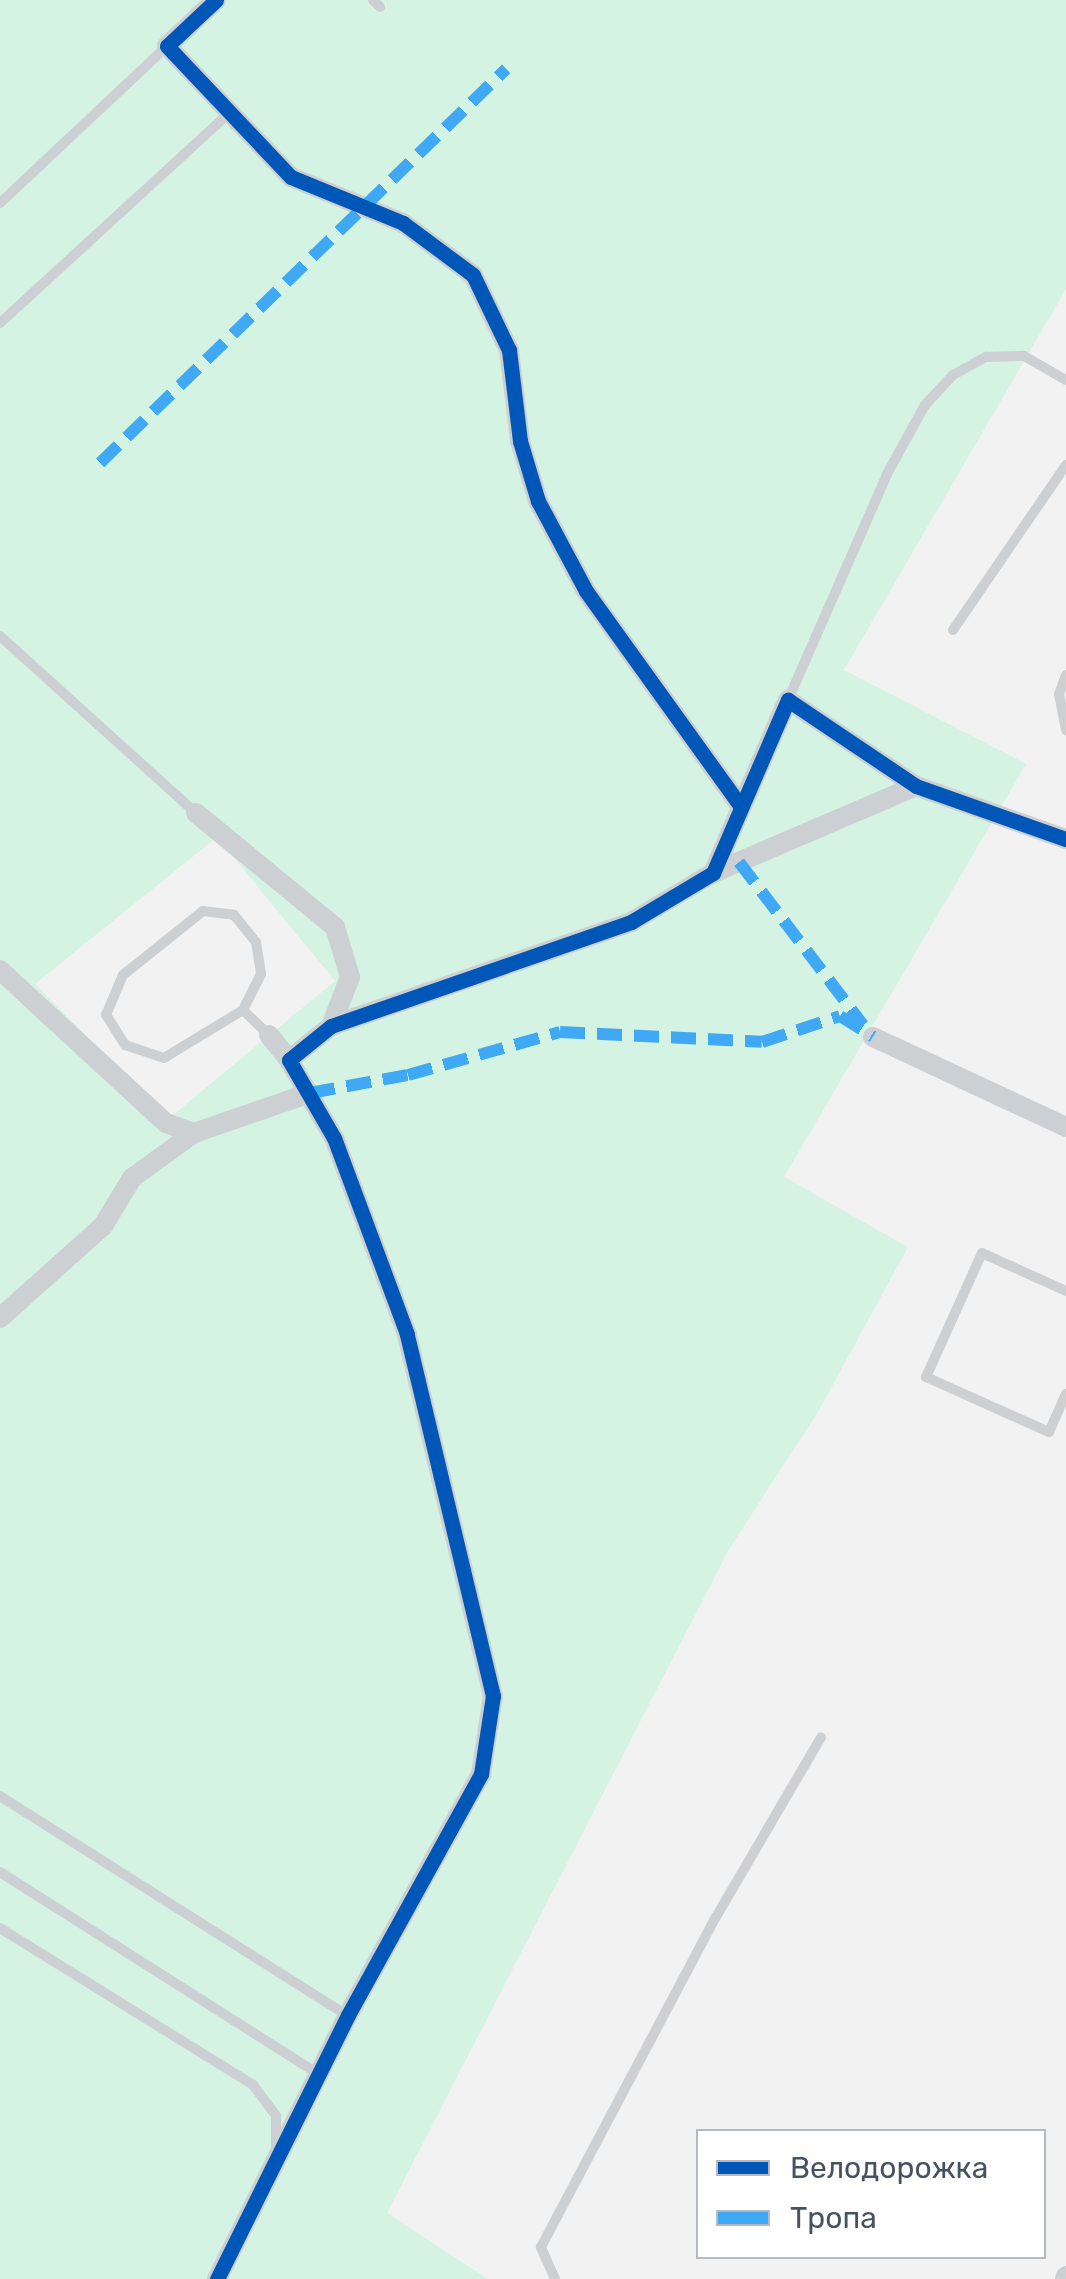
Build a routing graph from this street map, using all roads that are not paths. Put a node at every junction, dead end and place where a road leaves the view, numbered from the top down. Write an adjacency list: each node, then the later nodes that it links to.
1 (216, 0): 2 (street)
2 (167, 46): 3 (street); 4 (lane)
3 (230, 112): 5 (lane); 14 (street)
4 (0, 203)
5 (0, 323)
6 (1066, 380): 11 (lane)
7 (1065, 472): 8 (lane)
8 (954, 630)
9 (0, 636): 15 (lane)
10 (1066, 675): 12 (lane)
11 (788, 700): 13 (street); 14 (street)
12 (1066, 730)
13 (916, 786): 16 (street); 17 (street)
14 (740, 805): 17 (street)
15 (196, 813): 20 (street)
16 (1066, 839)
17 (714, 873): 20 (street)
18 (0, 970): 26 (street)
19 (243, 1010): 19 (lane); 21 (lane)
20 (331, 1026): 23 (street)
21 (269, 1035): 23 (street)
22 (873, 1037): 25 (street)
23 (289, 1060): 24 (street)
24 (310, 1093): 26 (street); 34 (street)
25 (1066, 1127)
26 (194, 1133): 28 (street)
27 (1066, 1290): 29 (lane)
28 (0, 1318)
29 (1066, 1394)
30 (822, 1737): 38 (lane)
31 (0, 1796): 34 (lane)
32 (0, 1872): 35 (lane)
33 (0, 1928): 36 (lane)
34 (348, 2016): 35 (street)
35 (318, 2074): 36 (street)
36 (276, 2157): 37 (street)
37 (217, 2279)
38 (555, 2279)

